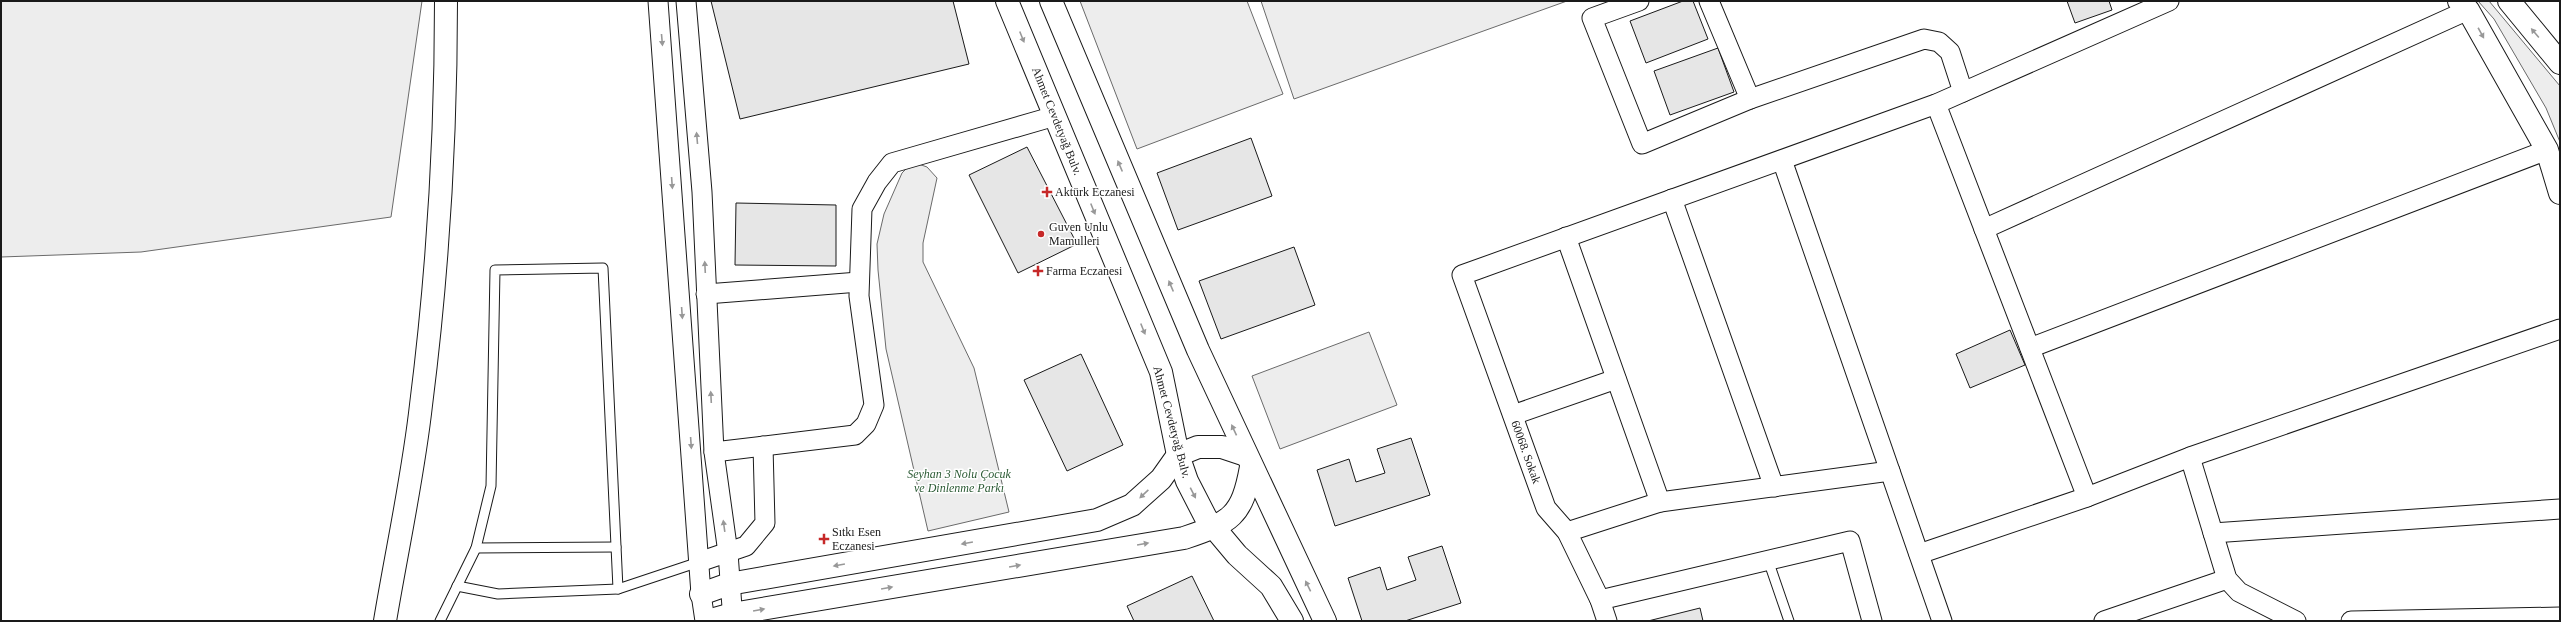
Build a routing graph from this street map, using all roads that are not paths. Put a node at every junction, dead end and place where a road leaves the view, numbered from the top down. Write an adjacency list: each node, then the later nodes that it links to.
1 (446, 1): 55 (street)
2 (658, 1): 46 (street, one-way to 46)
3 (686, 1): 23 (street, one-way to 3)
4 (1007, 1): 15 (street, Ahmet Cevdetyağ Bulv., one-way to 15)
5 (1051, 1): 32 (street, one-way to 5)
6 (1639, 1): 13 (street)
7 (1709, 1): 13 (street)
8 (2169, 1): 12 (street)
9 (2509, 1): 11 (street, one-way to 9)
10 (2463, 6): 16 (street, one-way to 16); 20 (street)
11 (2560, 63)
12 (1963, 92): 13 (street); 14 (street)
13 (1750, 99)
14 (1936, 104): 17 (street); 20 (street)
15 (1055, 116): 22 (street); 30 (street, Ahmet Cevdetyağ Bulv., one-way to 30)
16 (2547, 150): 18 (street); 25 (street)
17 (1782, 160): 19 (street); 33 (street)
18 (2560, 193)
19 (1672, 199): 21 (street); 34 (street)
20 (1984, 229): 25 (street)
21 (1566, 237): 26 (street); 27 (street, 60068. Sokak)
22 (859, 282): 23 (street); 28 (street)
23 (706, 294): 29 (street, one-way to 23)
24 (2560, 329): 31 (street)
25 (2030, 348): 35 (street)
26 (1616, 379): 27 (street); 36 (street)
27 (1513, 415): 39 (street, 60068. Sokak)
28 (763, 446): 29 (street); 43 (street)
29 (714, 452): 43 (street, one-way to 29)
30 (1178, 455): 32 (street); 38 (street, Ahmet Cevdetyağ Bulv., one-way to 38); 48 (street, one-way to 48)
31 (2190, 457): 35 (street); 40 (street)
32 (1248, 461): 38 (street); 59 (street, one-way to 32)
33 (1890, 471): 34 (street); 44 (street)
34 (1774, 487): 36 (street)
35 (2087, 497): 44 (street)
36 (1660, 502): 39 (street)
37 (2560, 509): 40 (street)
38 (1214, 528): 54 (street, one-way to 38); 58 (street, Ahmet Cevdetyağ Bulv.)
39 (1567, 532): 52 (street, 60068. Sokak)
40 (2213, 533): 47 (street)
41 (616, 547): 42 (lane); 42 (lane); 50 (lane)
42 (476, 548): 49 (lane)
43 (728, 552): 46 (street); 48 (street)
44 (1919, 554): 63 (street)
45 (1768, 560): 52 (street); 61 (lane); 62 (street)
46 (699, 562): 50 (lane); 51 (street)
47 (2227, 579): 64 (street); 65 (street)
48 (729, 584): 51 (street); 54 (street)
49 (457, 586): 50 (lane); 56 (lane)
50 (618, 589)
51 (701, 594): 57 (street)
52 (1600, 600): 60 (street, 60068. Sokak)
53 (2560, 617): 66 (street)
54 (732, 618): 57 (street)
55 (385, 621)
56 (440, 621)
57 (706, 621)
58 (1292, 621)
59 (1325, 621)
60 (1606, 621)
61 (1789, 621)
62 (1872, 621)
63 (1942, 621)
64 (2104, 621)
65 (2296, 621)
66 (2351, 621)

